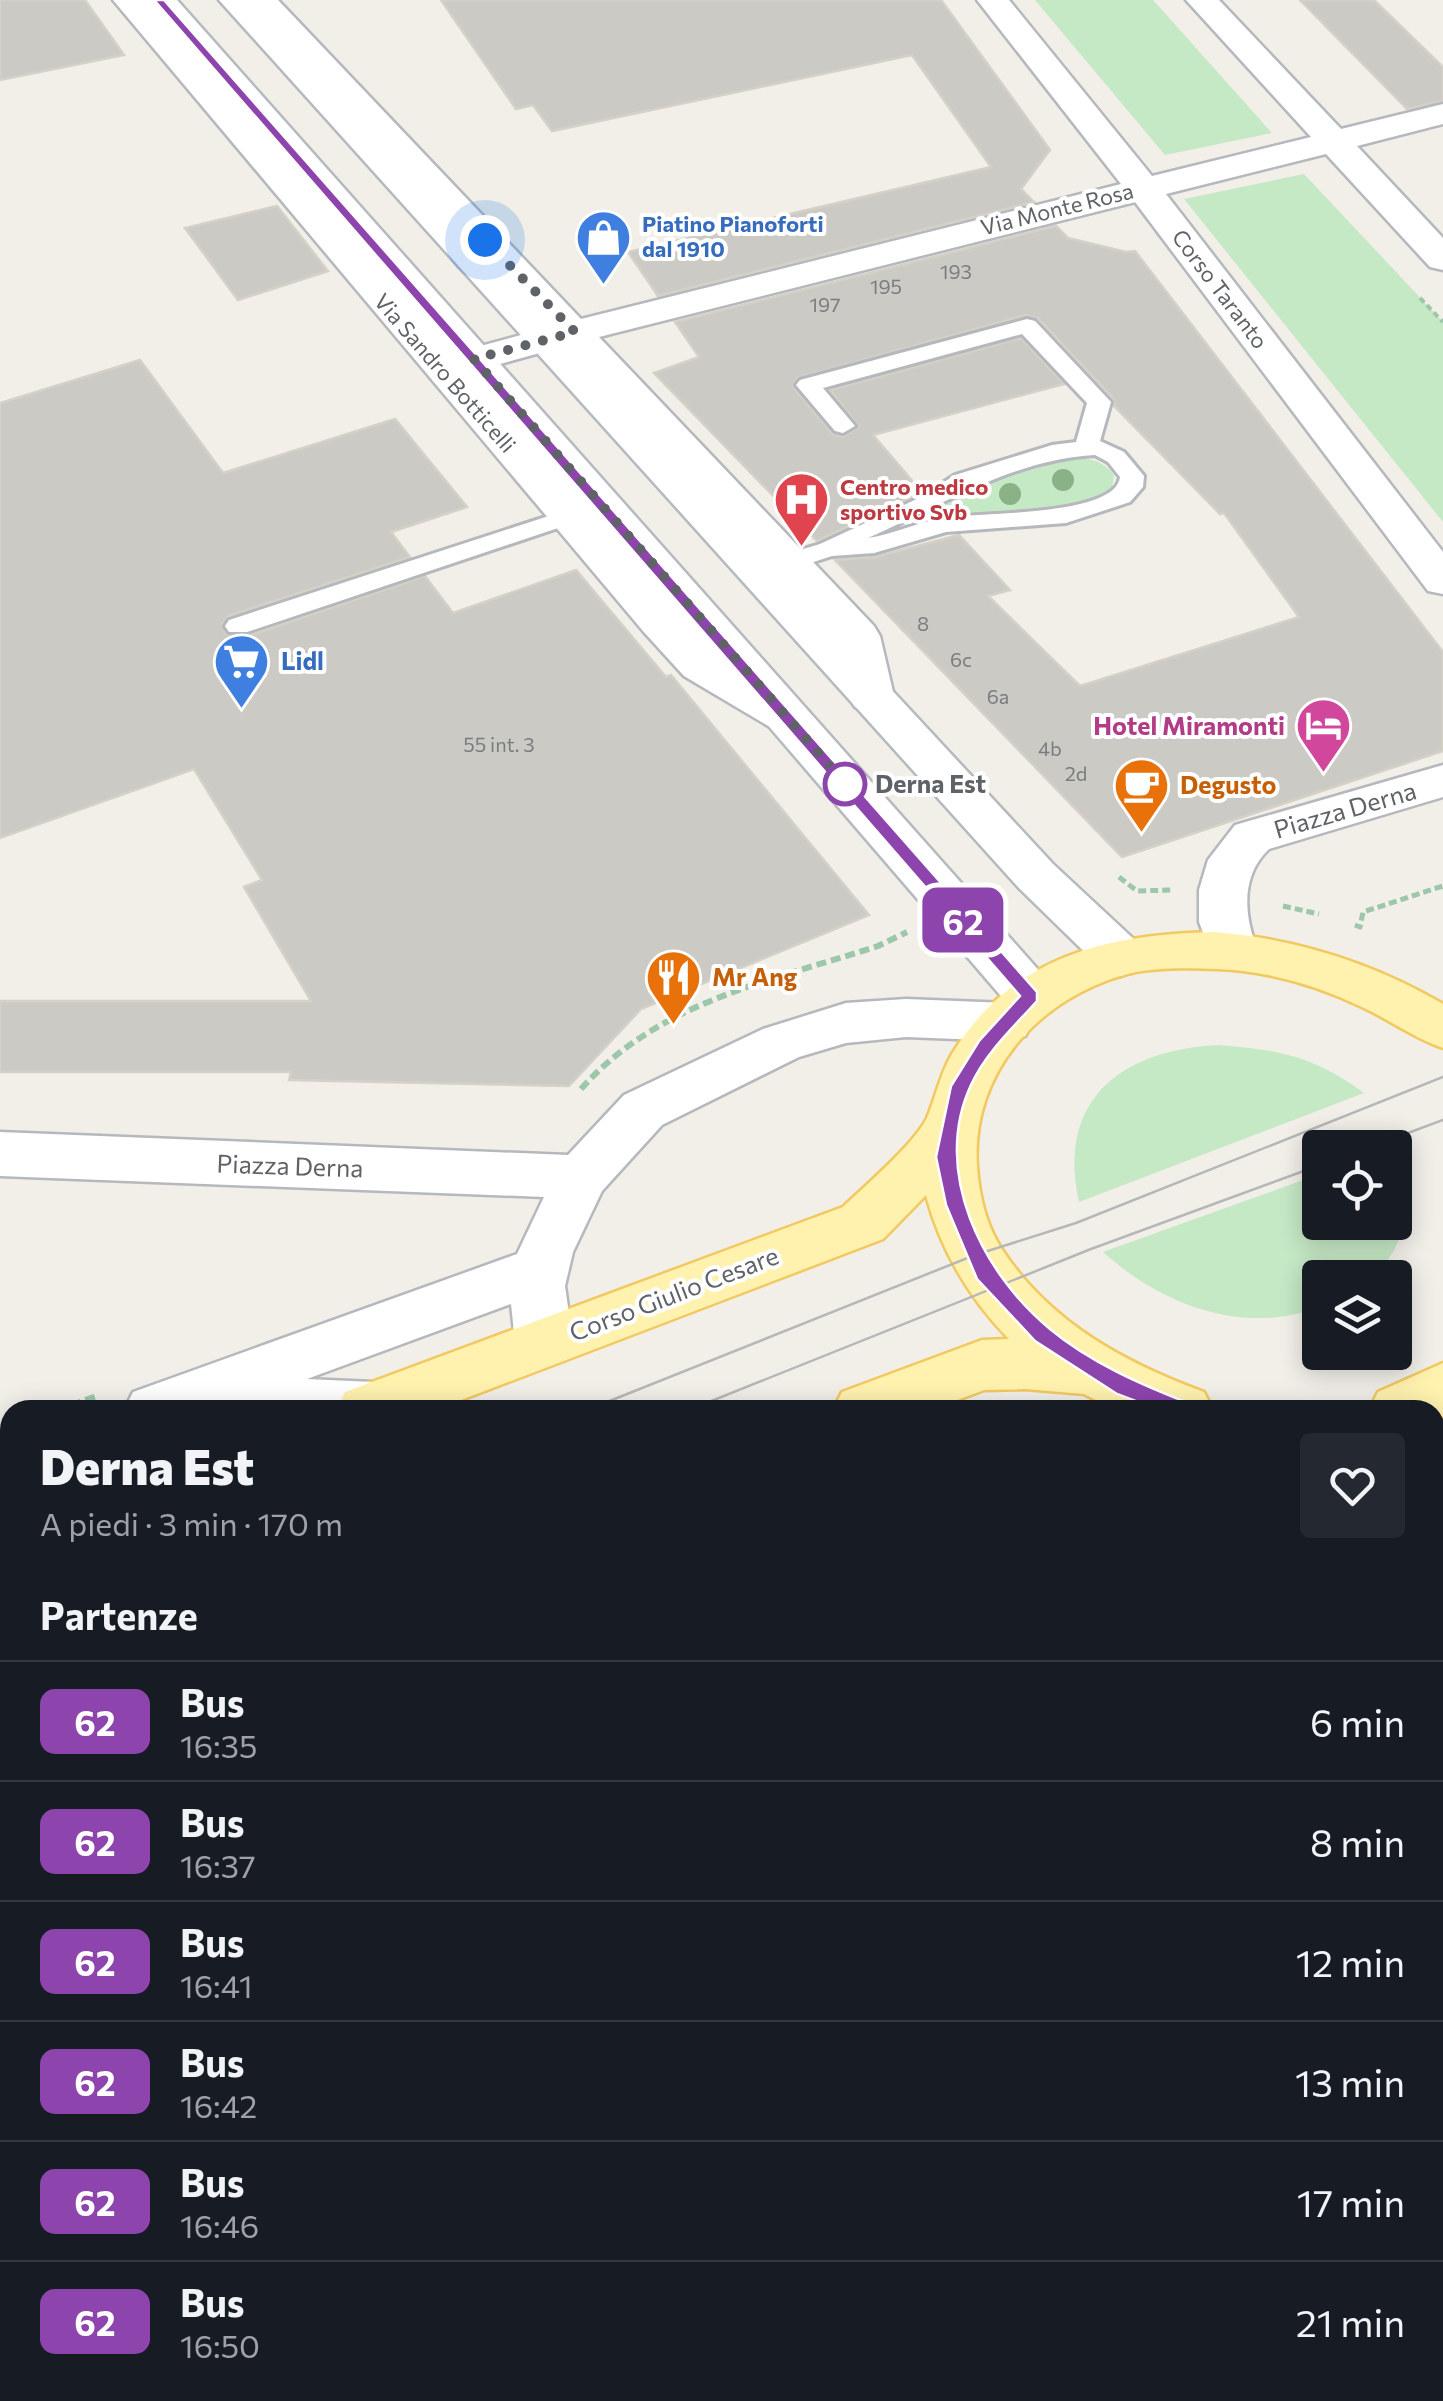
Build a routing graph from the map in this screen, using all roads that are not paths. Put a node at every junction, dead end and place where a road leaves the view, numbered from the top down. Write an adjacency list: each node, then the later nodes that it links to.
1 (129, 0): 13 (street, Via Sandro Botticelli)
2 (160, 0): 13 (street, Via Sandro Botticelli)
3 (235, 0): 12 (street)
4 (261, 0): 12 (street)
5 (993, 0): 9 (street, Corso Taranto)
6 (1202, 0): 8 (street)
7 (1443, 114): 8 (street, Via Monte Rosa)
8 (1332, 142): 9 (street, Via Monte Rosa); 10 (street)
9 (1143, 188): 11 (street, Via Monte Rosa); 19 (street, Corso Taranto)
10 (1443, 258)
11 (672, 306): 12 (street, Via Monte Rosa); 14 (street)
12 (561, 335): 13 (street, Via Monte Rosa); 14 (street); 21 (street)
13 (458, 363): 17 (street, Via Sandro Botticelli); 22 (street, Via Sandro Botticelli)
14 (628, 388): 18 (street)
15 (843, 426): 16 (lane)
16 (1086, 447): 18 (lane); 18 (lane)
17 (567, 516): 20 (lane); 22 (street, Via Sandro Botticelli)
18 (809, 556): 21 (street)
19 (1443, 581)
20 (238, 626)
21 (871, 696): 25 (street)
22 (786, 716): 26 (street, Via Sandro Botticelli)
23 (1443, 781): 24 (street, Piazza Derna)
24 (1232, 951): 25 (main road); 27 (main road)
25 (1120, 957): 26 (main road)
26 (1019, 1009): 28 (main road); 30 (street)
27 (1435, 1018)
28 (948, 1130): 32 (main road, Corso Giulio Cesare); 33 (main road)
29 (0, 1154): 30 (street, Piazza Derna)
30 (581, 1177): 31 (street)
31 (540, 1269): 32 (street); 35 (street)
32 (544, 1342): 36 (main road, Corso Giulio Cesare)
33 (1094, 1370): 37 (main road); 38 (main road)
34 (1443, 1388): 39 (main road)
35 (184, 1400)
36 (393, 1400)
37 (890, 1400)
38 (1157, 1400)
39 (1420, 1400)

